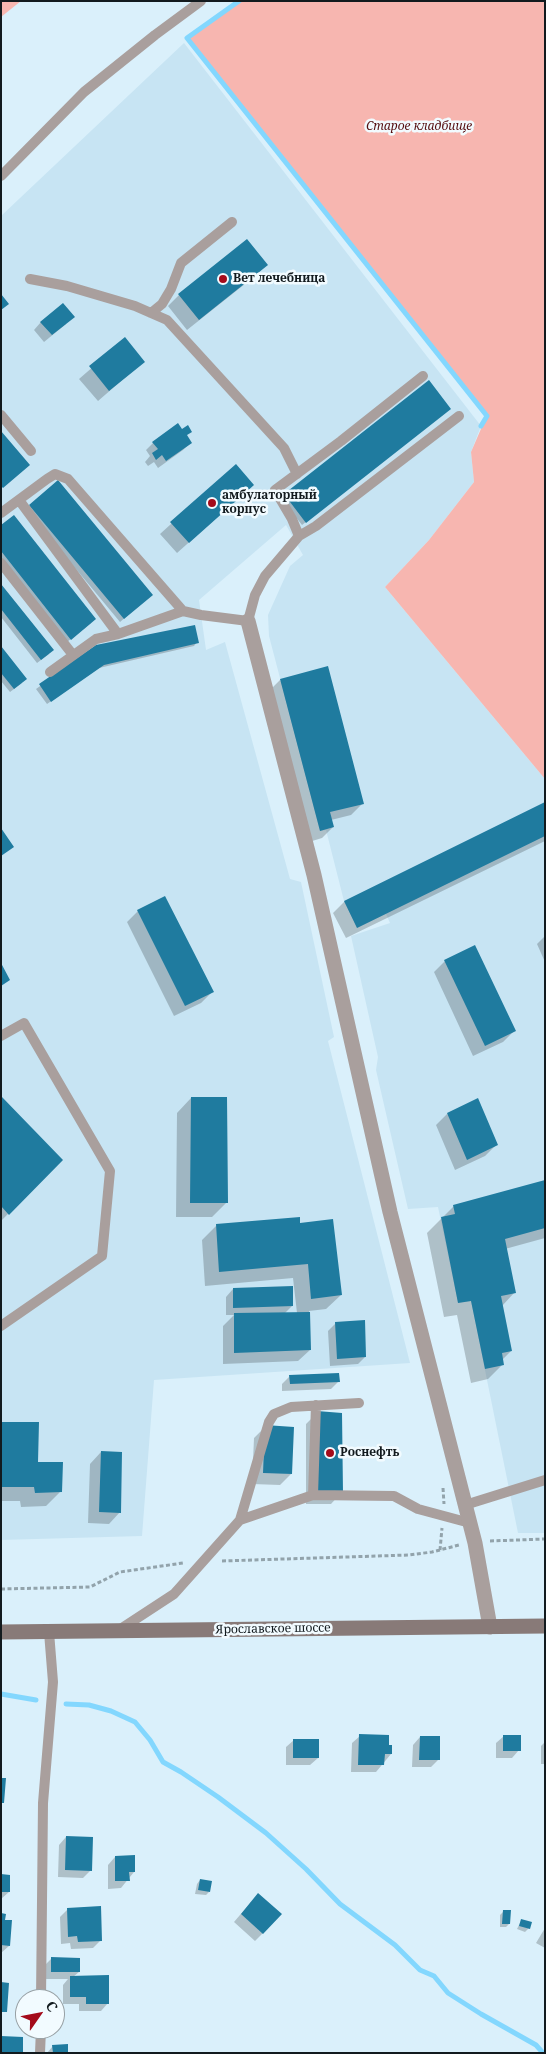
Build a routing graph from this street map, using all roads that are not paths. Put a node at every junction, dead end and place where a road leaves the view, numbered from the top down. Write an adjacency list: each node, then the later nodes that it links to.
1 (201, 1): 2 (lane)
2 (1, 176)
3 (232, 222): 5 (lane)
4 (30, 279): 5 (lane)
5 (151, 313): 10 (lane)
6 (423, 376): 10 (lane)
7 (1, 415): 9 (lane)
8 (459, 416): 13 (lane)
9 (31, 451)
10 (297, 474): 13 (lane)
11 (18, 500): 12 (lane); 15 (lane); 17 (lane)
12 (1, 513)
13 (299, 536): 16 (lane)
14 (1, 563): 18 (lane)
15 (182, 611): 16 (lane); 17 (lane)
16 (248, 621): 26 (street)
17 (118, 634): 18 (lane)
18 (73, 655): 19 (lane)
19 (50, 672)
20 (1, 1036): 21 (lane)
21 (1, 1326)
22 (359, 1403): 23 (lane)
23 (316, 1405): 25 (lane); 27 (lane)
24 (545, 1480): 26 (lane)
25 (314, 1495): 27 (lane); 28 (lane)
26 (465, 1505): 28 (street)
27 (240, 1520): 31 (lane)
28 (470, 1524): 30 (street)
29 (545, 1626): 30 (main road, Ярославское шоссе)
30 (490, 1627): 31 (main road, Ярославское шоссе)
31 (118, 1631): 33 (main road, Ярославское шоссе)
32 (1, 1632): 33 (main road, Ярославское шоссе)
33 (49, 1632): 34 (lane)
34 (41, 1989)
35 (41, 2039): 36 (lane)
36 (40, 2053)

